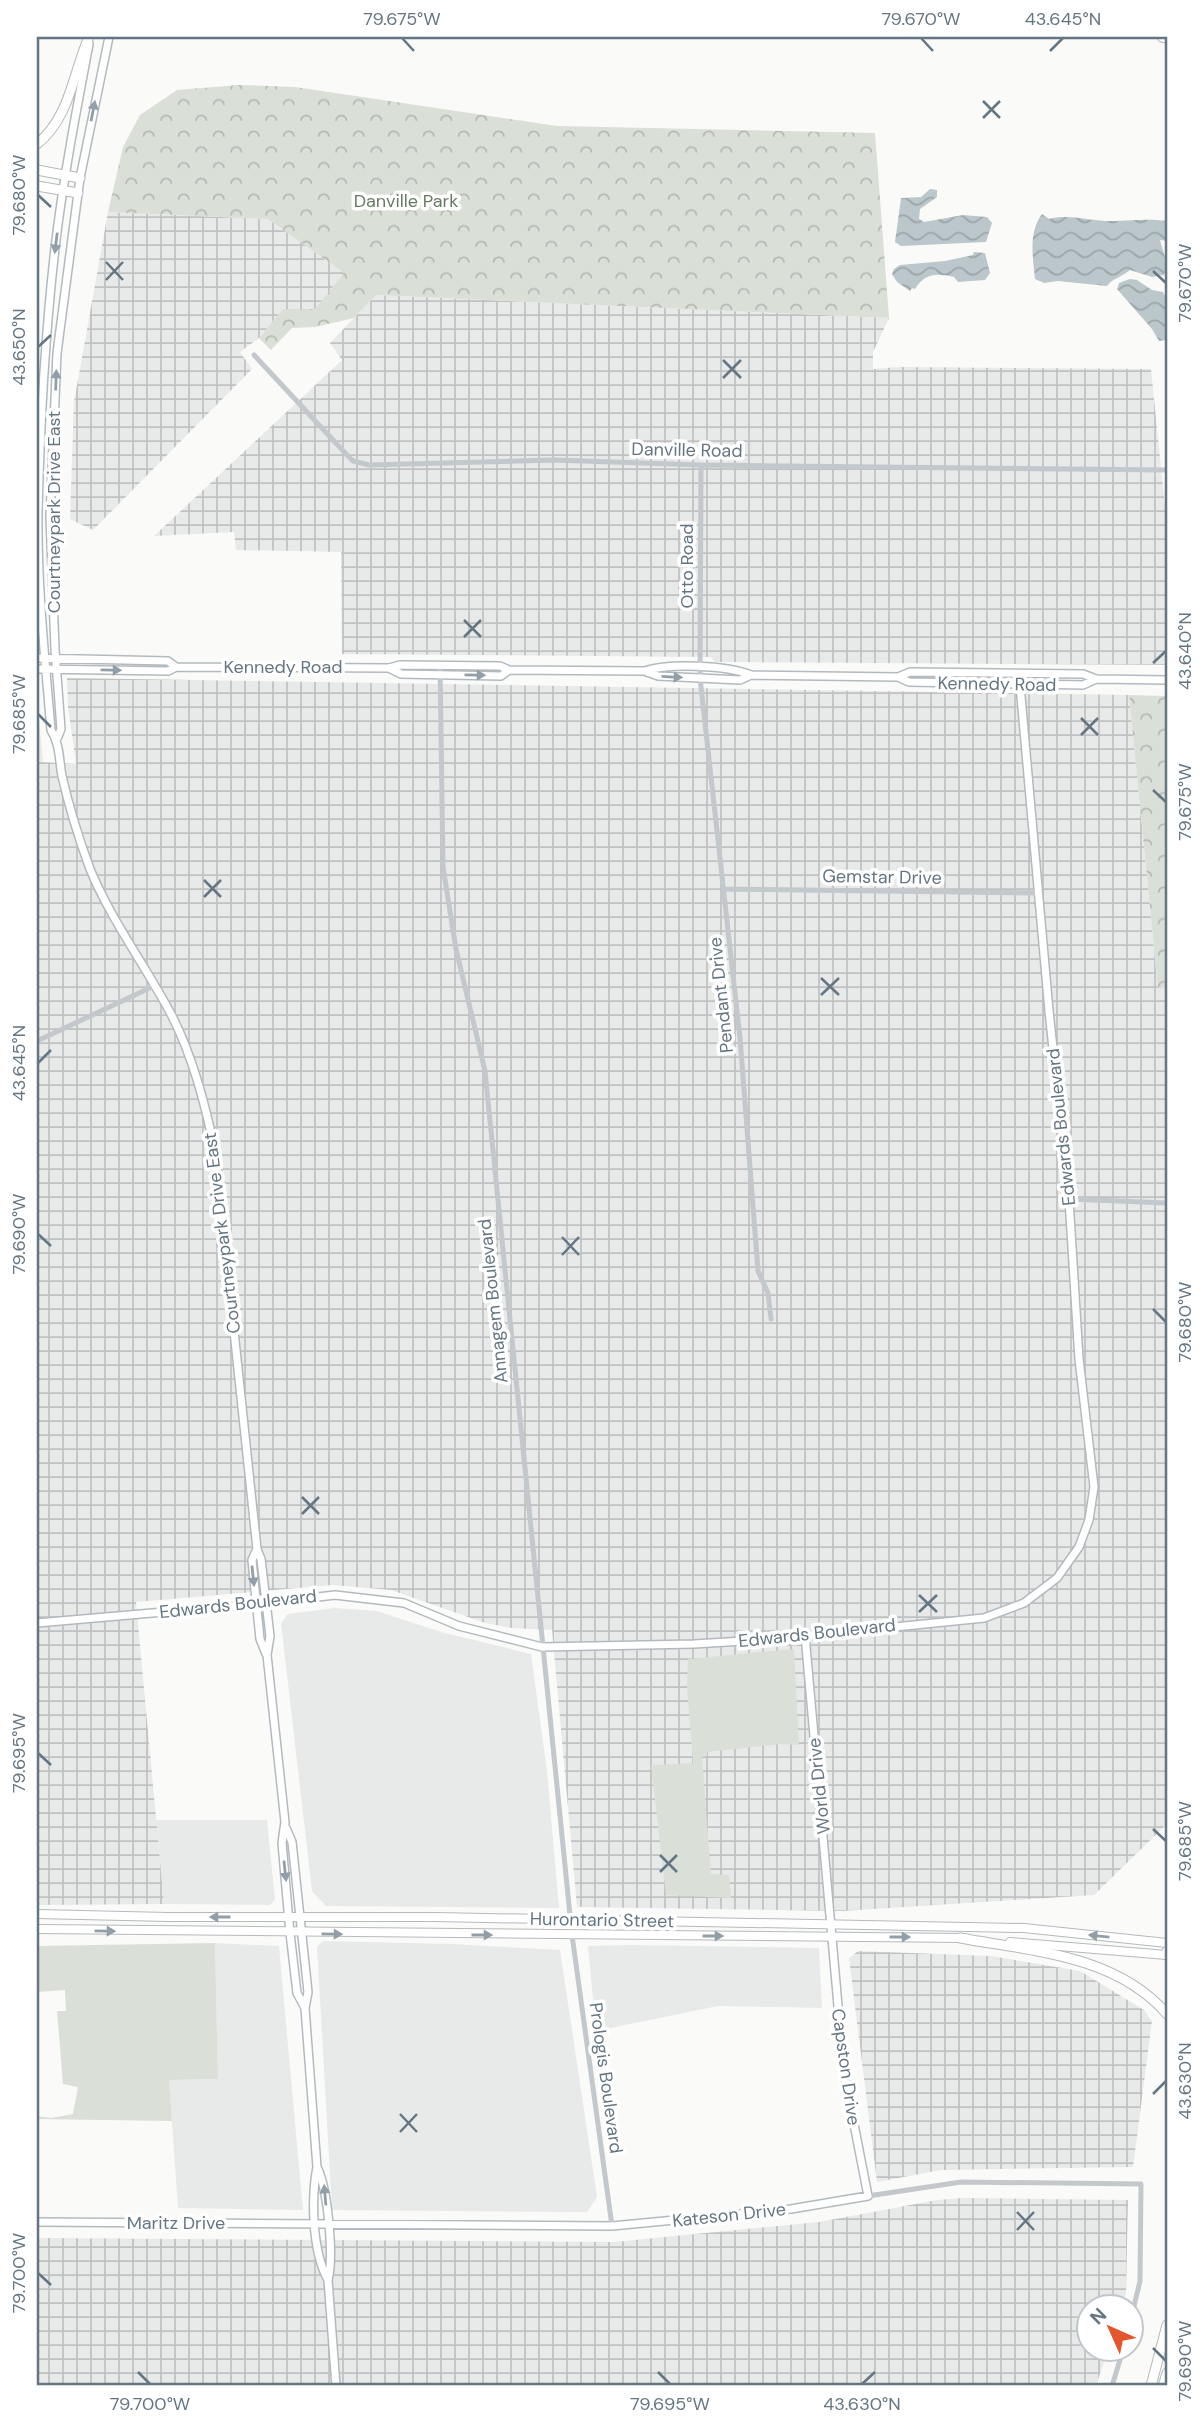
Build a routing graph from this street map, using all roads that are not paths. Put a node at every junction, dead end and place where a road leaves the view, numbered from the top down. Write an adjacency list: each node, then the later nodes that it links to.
1 (90, 37): 5 (highway); 7 (main road, Courtneypark Drive East)
2 (109, 37): 8 (main road, Courtneypark Drive East, one-way to 2)
3 (1162, 37): 4 (highway)
4 (1167, 38)
5 (37, 144)
6 (37, 170): 7 (highway)
7 (65, 176): 8 (highway); 10 (main road, Courtneypark Drive East)
8 (80, 178): 11 (main road, Courtneypark Drive East)
9 (37, 186): 10 (highway)
10 (63, 191): 11 (highway); 15 (main road, Courtneypark Drive East, one-way to 15)
11 (78, 193): 16 (main road, Courtneypark Drive East, one-way to 11)
12 (254, 355): 13 (street, Danville Road)
13 (701, 465): 14 (street, Danville Road); 21 (street, Otto Road)
14 (1167, 470)
15 (41, 659): 16 (main road, Kennedy Road); 22 (main road, Courtneypark Drive East)
16 (55, 659): 18 (main road, Kennedy Road); 23 (main road, Courtneypark Drive East)
17 (440, 666): 20 (main road, Kennedy Road); 24 (main road, Kennedy Road); 26 (street, Annagem Boulevard)
18 (176, 667): 20 (main road, Kennedy Road); 23 (main road, Kennedy Road, one-way to 18)
19 (37, 668): 22 (main road, Kennedy Road)
20 (390, 668): 26 (main road, Kennedy Road)
21 (701, 668): 25 (main road, Kennedy Road); 28 (main road, Kennedy Road); 30 (street, Pendant Drive)
22 (46, 669): 23 (main road, Kennedy Road); 34 (main road, Courtneypark Drive East)
23 (56, 669): 34 (main road, Courtneypark Drive East)
24 (509, 670): 25 (main road, Kennedy Road); 26 (main road, Kennedy Road, one-way to 24)
25 (644, 671): 30 (main road, Kennedy Road, one-way to 30)
26 (440, 674): 47 (street, Annagem Boulevard)
27 (1019, 674): 29 (main road, Kennedy Road); 31 (main road, Kennedy Road); 33 (main road, Edwards Boulevard)
28 (751, 675): 29 (main road, Kennedy Road); 30 (main road, Kennedy Road)
29 (898, 677): 33 (main road, Kennedy Road)
30 (701, 678): 35 (street, Pendant Drive)
31 (1097, 680): 32 (main road, Kennedy Road); 33 (main road, Kennedy Road)
32 (1167, 680)
33 (1020, 684): 36 (main road, Edwards Boulevard)
34 (57, 739): 37 (main road, Courtneypark Drive East)
35 (724, 889): 36 (street, Gemstar Drive); 41 (street, Pendant Drive)
36 (1039, 893): 39 (main road, Edwards Boulevard)
37 (154, 986): 38 (street); 42 (main road, Courtneypark Drive East)
38 (37, 1041)
39 (1069, 1199): 40 (street); 46 (main road, Edwards Boulevard)
40 (1167, 1203)
41 (771, 1319)
42 (257, 1549): 43 (main road, Courtneypark Drive East); 44 (main road, Courtneypark Drive East, one-way to 44)
43 (266, 1603): 44 (main road, Edwards Boulevard); 47 (main road, Edwards Boulevard); 48 (main road, Courtneypark Drive East)
44 (256, 1604): 45 (main road, Edwards Boulevard); 48 (main road, Courtneypark Drive East)
45 (37, 1623)
46 (805, 1635): 47 (main road, Edwards Boulevard); 54 (main road, World Drive)
47 (542, 1647): 53 (street, Annagem Boulevard)
48 (267, 1655): 49 (main road, Courtneypark Drive East)
49 (285, 1825): 51 (main road, Courtneypark Drive East, one-way to 51); 52 (main road, Courtneypark Drive East)
50 (37, 1914): 51 (main road, Hurontario Street, one-way to 50)
51 (288, 1917): 52 (main road, Hurontario Street); 56 (main road, Courtneypark Drive East)
52 (300, 1917): 53 (main road, Hurontario Street); 57 (main road, Courtneypark Drive East)
53 (571, 1919): 54 (main road, Hurontario Street); 58 (street, Annagem Boulevard)
54 (830, 1924): 59 (main road, World Drive); 61 (main road, Hurontario Street, one-way to 54)
55 (37, 1930): 56 (main road, Hurontario Street, one-way to 56)
56 (290, 1933): 57 (main road, Hurontario Street); 63 (main road, Courtneypark Drive East)
57 (302, 1933): 58 (main road, Hurontario Street, one-way to 58); 63 (main road, Courtneypark Drive East)
58 (572, 1935): 59 (main road, Hurontario Street, one-way to 59); 70 (street, Prologis Boulevard)
59 (831, 1937): 60 (main road, Hurontario Street, one-way to 60); 66 (main road, Capston Drive)
60 (960, 1938): 62 (main road, Hurontario Street); 64 (highway)
61 (1167, 1943)
62 (1167, 1954)
63 (305, 2008): 65 (main road)
64 (1167, 2014)
65 (317, 2167): 68 (main road); 69 (main road, one-way to 65)
66 (868, 2196): 70 (main road, Kateson Drive); 72 (street, Kateson Drive)
67 (37, 2222): 68 (main road, Maritz Drive)
68 (315, 2224): 69 (main road, Kateson Drive); 71 (main road)
69 (327, 2224): 70 (main road, Kateson Drive); 71 (main road)
70 (612, 2226)
71 (328, 2280): 76 (main road)
72 (1137, 2294)
73 (1167, 2325): 78 (highway)
74 (1119, 2364): 77 (street)
75 (1167, 2373): 79 (highway)
76 (336, 2386)
77 (1112, 2386)
78 (1151, 2386)
79 (1163, 2386)

